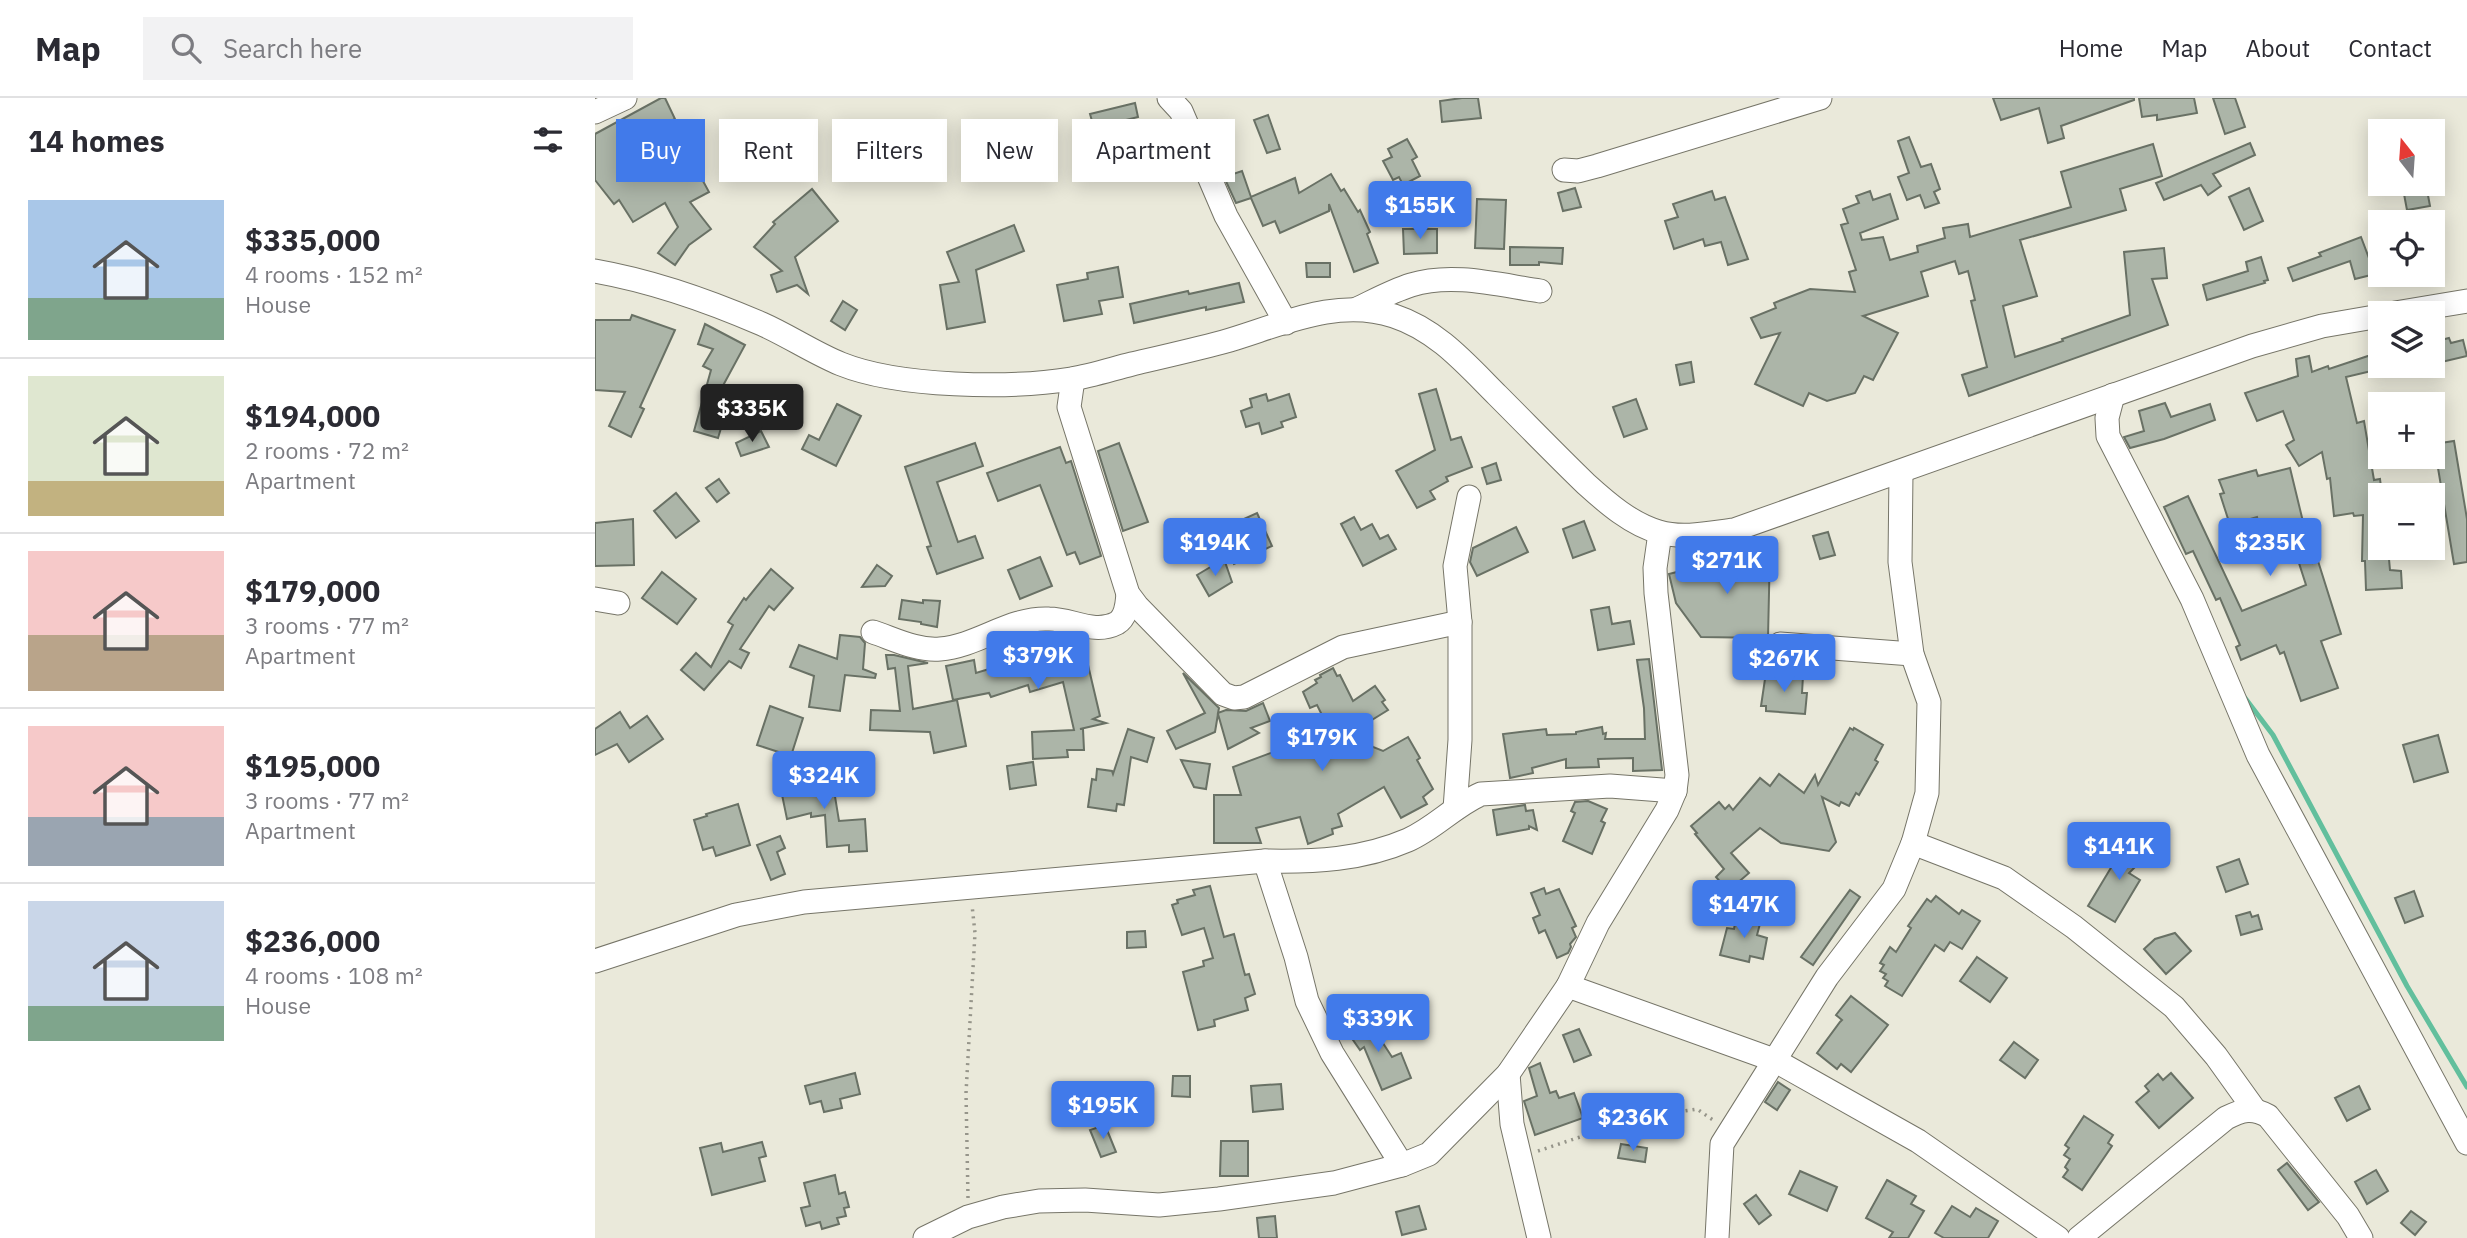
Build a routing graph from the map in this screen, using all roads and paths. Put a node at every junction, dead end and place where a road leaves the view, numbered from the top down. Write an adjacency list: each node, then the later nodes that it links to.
1 (625, 98): 4 (street)
2 (1169, 98): 12 (street)
3 (1820, 98): 5 (street)
4 (595, 112)
5 (1565, 170)
6 (595, 271): 13 (street)
7 (1540, 291): 10 (street)
8 (2467, 301): 9 (street)
9 (2445, 305)
10 (1357, 309): 12 (street); 17 (street)
11 (2368, 318): 14 (street)
12 (1286, 323): 13 (street)
13 (1073, 379): 18 (street)
14 (2113, 395): 15 (street); 33 (street)
15 (1901, 472): 17 (street); 22 (street)
16 (1469, 498): 19 (street)
17 (1660, 533): 23 (street)
18 (1128, 594): 19 (street); 20 (street)
19 (1460, 622): 24 (street)
20 (873, 632)
21 (1780, 644): 22 (street)
22 (1912, 654): 25 (street)
23 (1675, 791): 24 (street); 29 (street)
24 (1455, 809): 26 (street)
25 (1913, 843): 30 (street); 32 (street)
26 (1265, 861): 27 (street); 36 (street)
27 (970, 886): 28 (street); 37 (path)
28 (595, 961)
29 (1568, 986): 30 (street); 31 (street)
30 (1774, 1060): 34 (street); 41 (street)
31 (1508, 1074): 35 (street); 36 (street)
32 (2254, 1109): 42 (street); 43 (street)
33 (2467, 1143)
34 (1722, 1144): 35 (path); 40 (street)
35 (1521, 1157): 39 (street)
36 (1402, 1165): 37 (street)
37 (968, 1217): 38 (street)
38 (925, 1238)
39 (1539, 1238)
40 (1717, 1238)
41 (2058, 1238)
42 (2079, 1238)
43 (2361, 1238)

